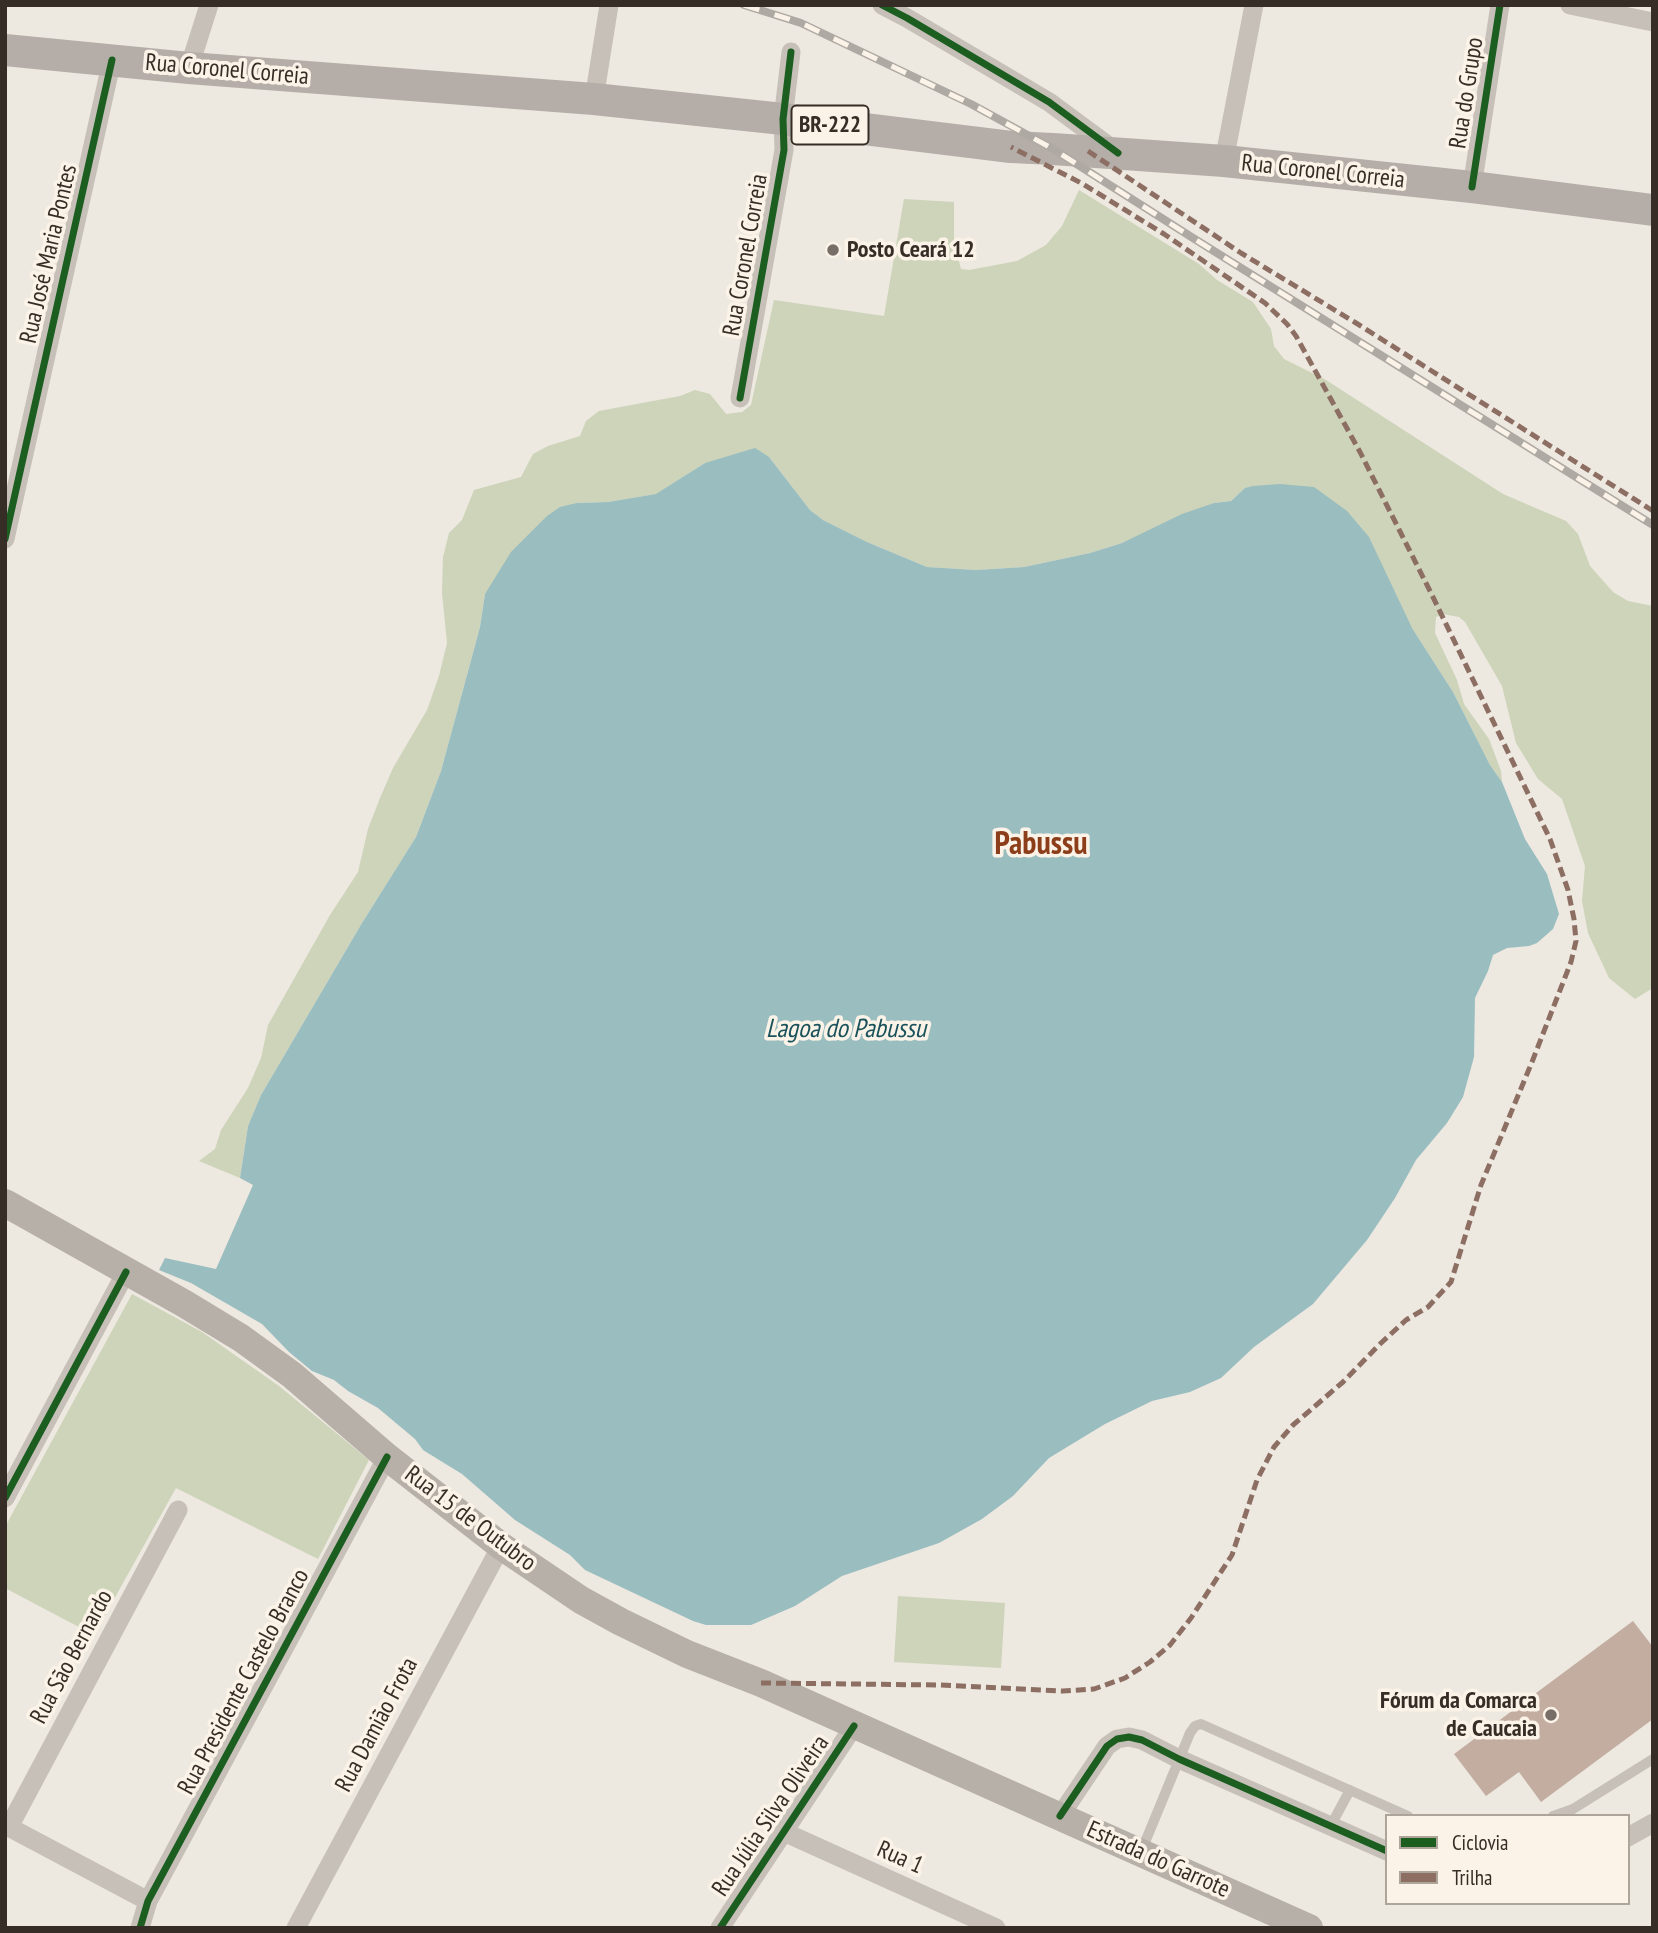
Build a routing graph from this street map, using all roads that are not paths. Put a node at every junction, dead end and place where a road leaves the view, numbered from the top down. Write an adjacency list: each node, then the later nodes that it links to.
1 (209, 5): 11 (street)
2 (609, 5): 12 (street)
3 (882, 5): 14 (street)
4 (1254, 5): 15 (street)
5 (1500, 5): 16 (street, Rua do Grupo)
6 (1570, 5): 7 (street)
7 (1653, 22)
8 (5, 50): 10 (main road, Rua Coronel Correia / BR-222)
9 (791, 52): 13 (street)
10 (112, 60): 11 (main road, Rua Coronel Correia / BR-222); 19 (street, Rua José Maria Pontes)
11 (189, 68): 12 (main road, Rua Coronel Correia / BR-222)
12 (594, 99): 13 (main road, Rua Coronel Correia / BR-222)
13 (783, 119): 14 (main road, Rua Coronel Correia / BR-222); 18 (street, Rua Coronel Correia)
14 (1118, 153): 15 (main road, Rua Coronel Correia / BR-222)
15 (1224, 161): 16 (main road, Rua Coronel Correia / BR-222)
16 (1472, 187): 17 (main road, Rua Coronel Correia / BR-222)
17 (1653, 210)
18 (740, 398)
19 (5, 539)
20 (5, 1203): 21 (main road, Rua 15 de Outubro)
21 (126, 1272): 22 (main road, Rua 15 de Outubro); 23 (street)
22 (387, 1457): 25 (main road, Rua 15 de Outubro); 40 (street, Rua Presidente Castelo Branco)
23 (5, 1497)
24 (178, 1510): 34 (street, Rua São Bernardo)
25 (500, 1546): 26 (main road, Rua 15 de Outubro); 43 (street, Rua Damião Frota)
26 (854, 1726): 32 (main road, Estrada do Garrote); 36 (street, Rua Júlia Silva Oliveira)
27 (1179, 1759): 29 (lane); 32 (street); 35 (street); 39 (lane)
28 (1653, 1759): 31 (lane)
29 (1350, 1790): 30 (lane); 35 (lane)
30 (1404, 1814)
31 (1559, 1814)
32 (1060, 1816): 39 (main road, Estrada do Garrote)
33 (1653, 1823): 37 (street)
34 (7, 1826): 40 (street)
35 (1331, 1827): 38 (street)
36 (784, 1832): 44 (street, Rua Júlia Silva Oliveira); 45 (street, Rua 1)
37 (1630, 1836)
38 (1385, 1851)
39 (1141, 1852): 41 (main road, Estrada do Garrote)
40 (148, 1901): 42 (street, Rua Presidente Castelo Branco)
41 (1291, 1924)
42 (140, 1928)
43 (296, 1928)
44 (720, 1928)
45 (996, 1928)

